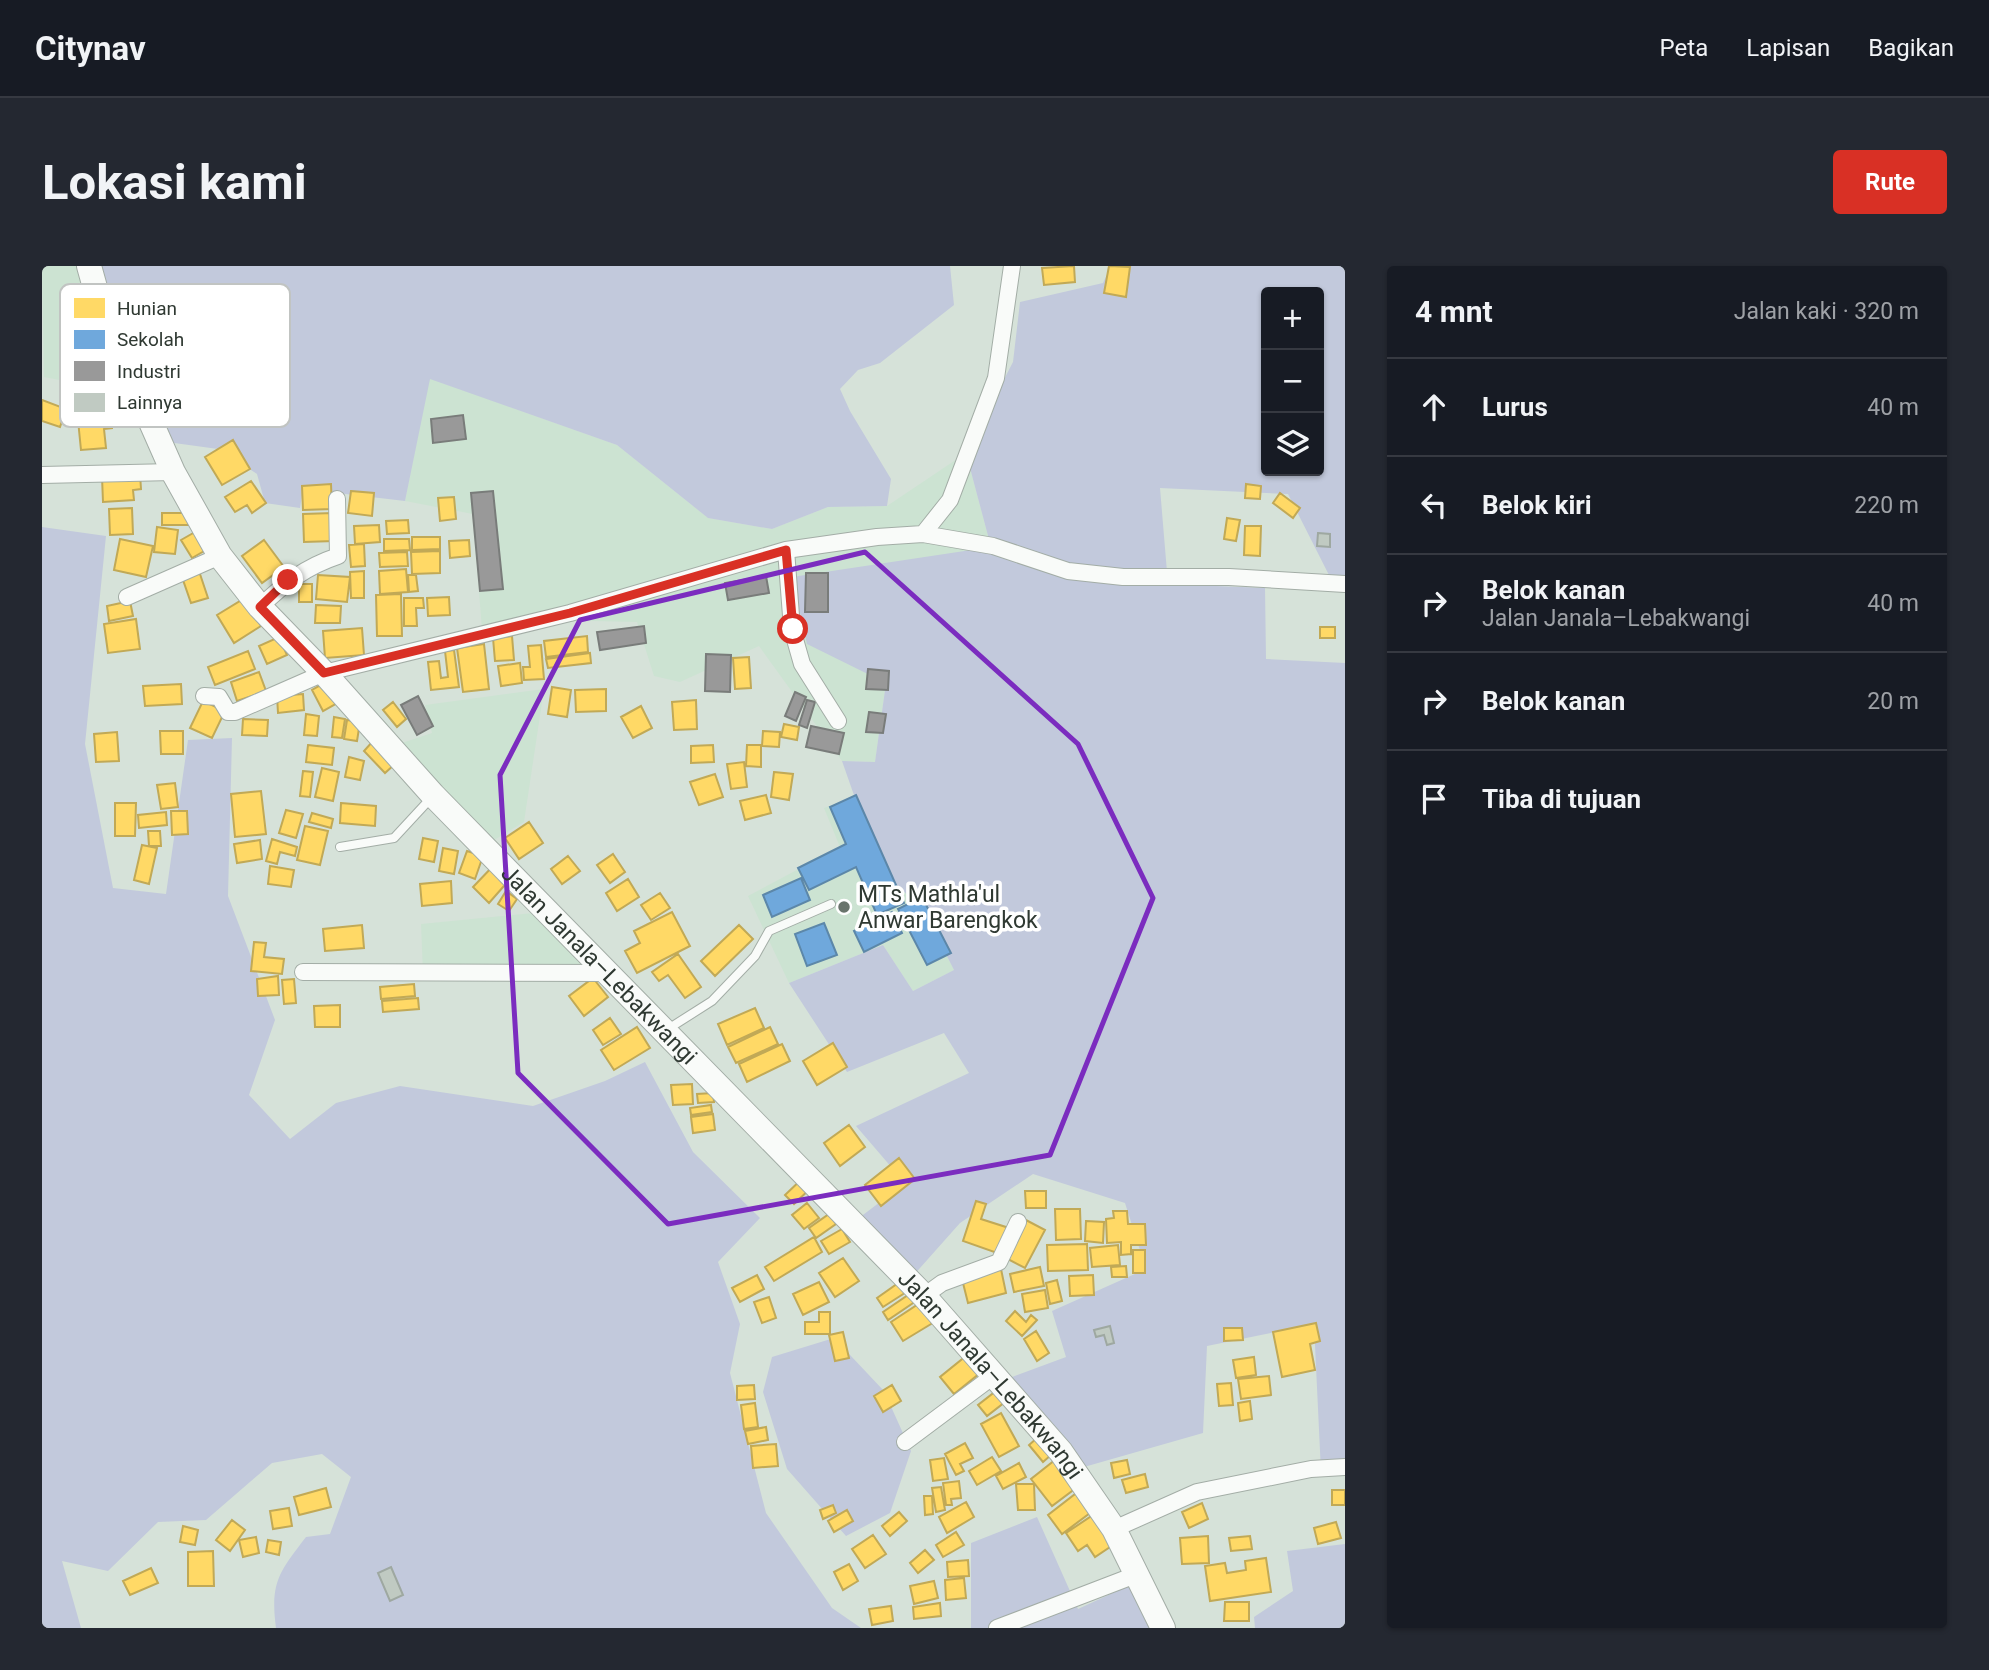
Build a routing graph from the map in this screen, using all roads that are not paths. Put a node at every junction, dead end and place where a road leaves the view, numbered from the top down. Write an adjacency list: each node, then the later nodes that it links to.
1 (89, 266): 3 (main road, Jalan Janala–Lebakwangi)
2 (1012, 266): 8 (street)
3 (94, 284)
4 (153, 427): 5 (main road, Jalan Janala–Lebakwangi)
5 (173, 472): 6 (street); 10 (main road, Jalan Janala–Lebakwangi)
6 (42, 475)
7 (337, 499): 13 (street)
8 (923, 534): 9 (street); 11 (street)
9 (786, 550): 14 (street); 16 (street)
10 (220, 556): 12 (street); 13 (main road, Jalan Janala–Lebakwangi)
11 (1345, 584)
12 (127, 597)
13 (260, 607): 14 (main road, Jalan Janala–Lebakwangi)
14 (324, 673): 15 (street); 17 (main road, Jalan Janala–Lebakwangi)
15 (204, 696)
16 (838, 721)
17 (433, 795): 18 (lane); 21 (main road, Jalan Janala–Lebakwangi)
18 (341, 847)
19 (831, 904): 22 (lane)
20 (303, 972): 21 (street)
21 (609, 973): 22 (main road, Jalan Janala–Lebakwangi)
22 (665, 1031): 24 (main road, Jalan Janala–Lebakwangi)
23 (1018, 1222): 24 (street)
24 (924, 1296): 25 (main road, Jalan Janala–Lebakwangi)
25 (992, 1377): 26 (street); 28 (main road, Jalan Janala–Lebakwangi)
26 (905, 1442)
27 (1345, 1467): 28 (street)
28 (1114, 1529): 29 (main road, Jalan Janala–Lebakwangi)
29 (1138, 1574): 30 (street); 31 (main road, Jalan Janala–Lebakwangi)
30 (998, 1628)
31 (1163, 1628)

